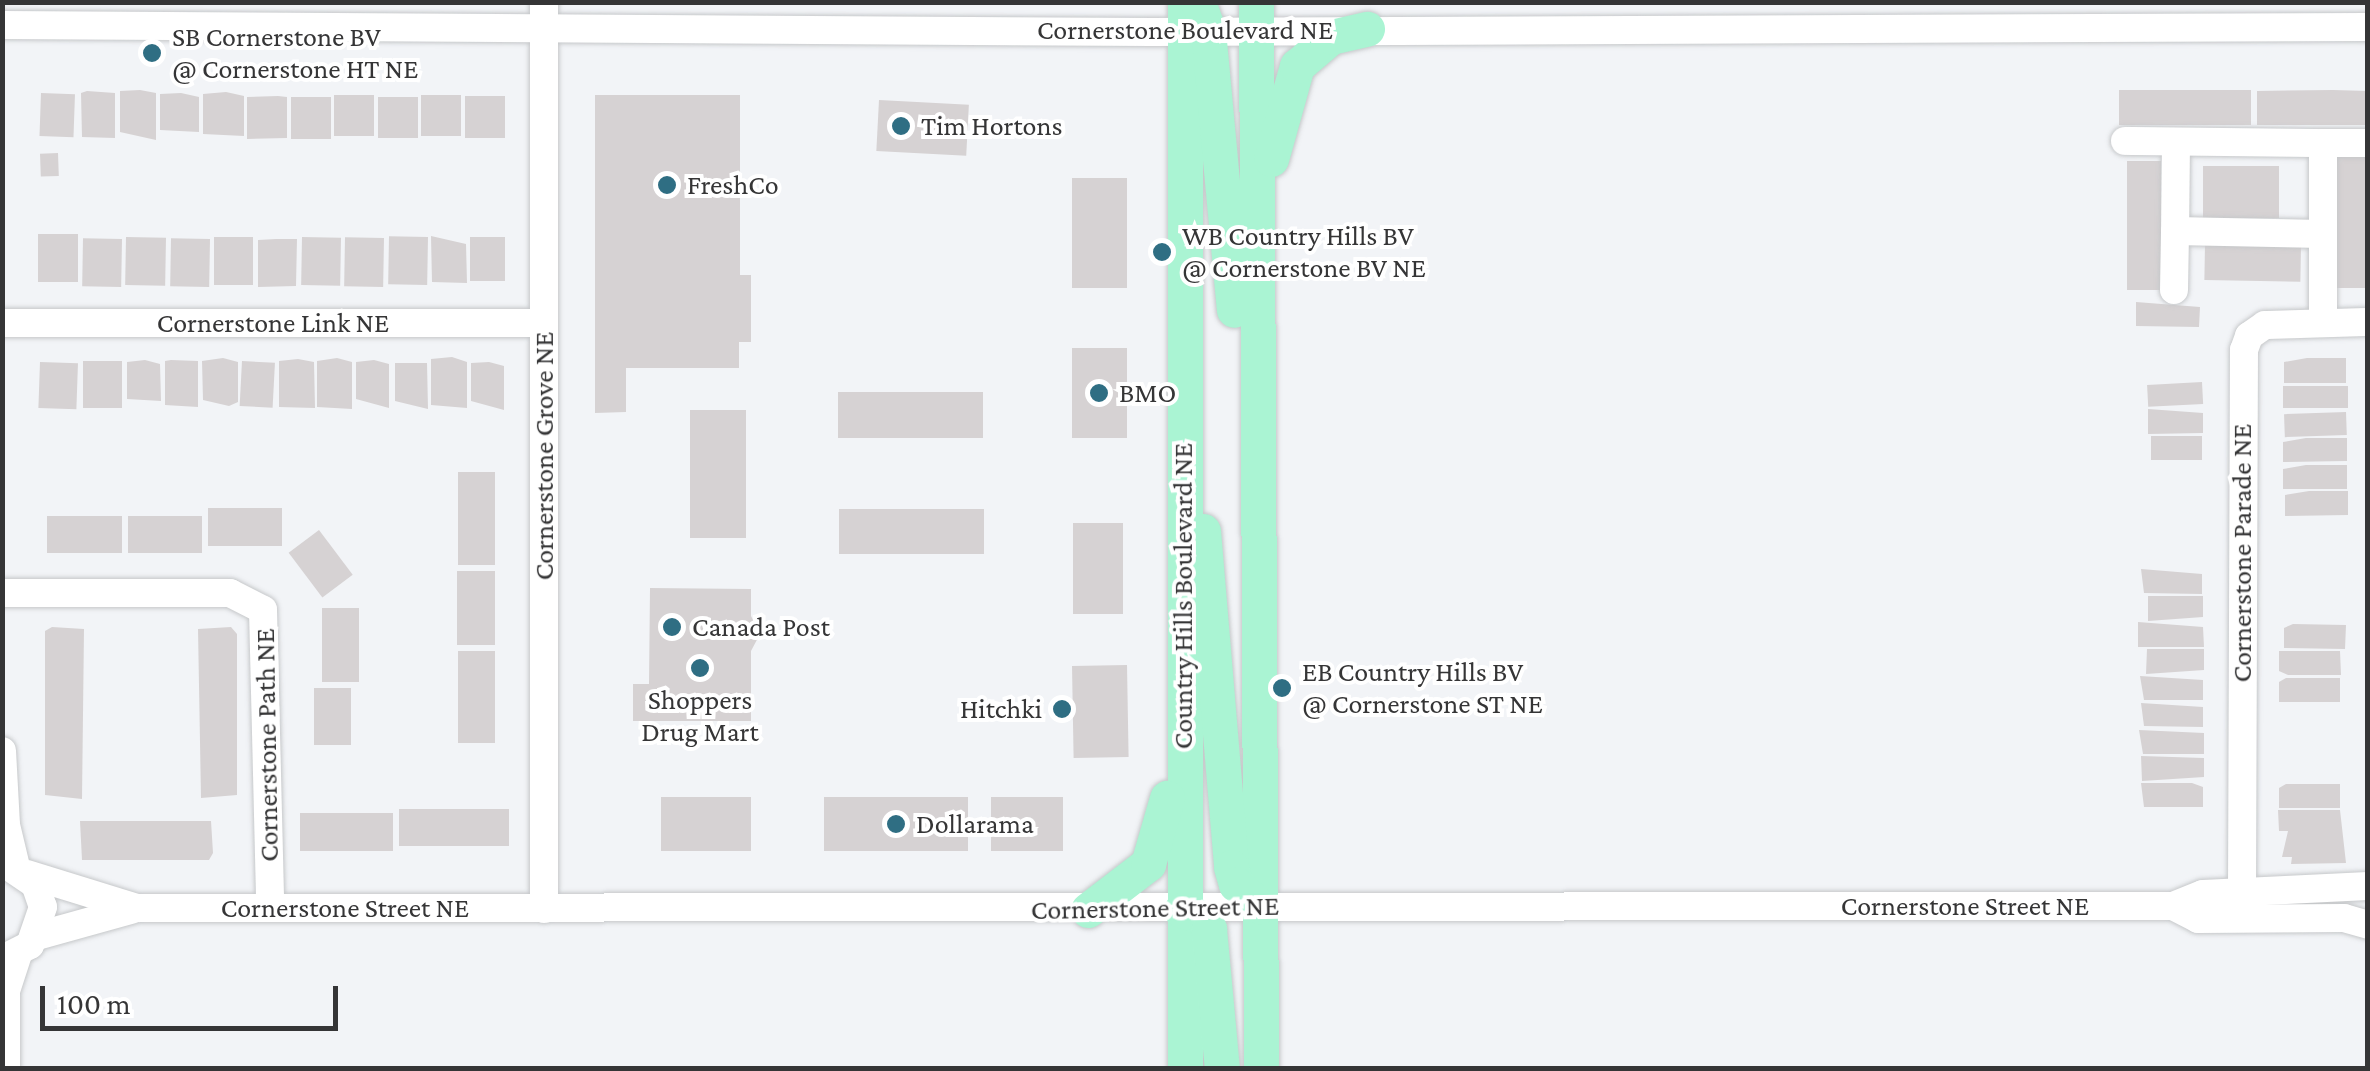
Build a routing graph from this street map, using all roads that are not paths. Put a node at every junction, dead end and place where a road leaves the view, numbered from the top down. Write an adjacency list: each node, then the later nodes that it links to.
1 (822, 2): 9 (street)
2 (1249, 12): 5 (street, Cornerstone Boulevard NE); 8 (street, Cornerstone Boulevard NE); 16 (main road)
3 (544, 15): 6 (street, Cornerstone Boulevard NE); 9 (street, Cornerstone Boulevard NE); 20 (street, Cornerstone Grove NE)
4 (1622, 15): 7 (street, Cornerstone Boulevard NE); 8 (street, Cornerstone Boulevard NE)
5 (1194, 17): 9 (street, Cornerstone Boulevard NE); 22 (main road, Country Hills Boulevard NE); 23 (main road)
6 (2, 24)
7 (2368, 27)
8 (1367, 29): 16 (main road)
9 (823, 32)
10 (2125, 141): 11 (street)
11 (2176, 142): 12 (street); 14 (street)
12 (2323, 143): 13 (street); 15 (street)
13 (2366, 143)
14 (2175, 232): 15 (street); 17 (street)
15 (2323, 234): 21 (street)
16 (1254, 248): 23 (main road)
17 (2174, 290)
18 (2368, 322): 21 (street, Cornerstone Parade NE)
19 (2, 323): 20 (street, Cornerstone Link NE)
20 (544, 323): 34 (street, Cornerstone Grove NE)
21 (2323, 323): 29 (street, Cornerstone Parade NE)
22 (1183, 376): 25 (main road, Country Hills Boulevard NE); 30 (main road)
23 (1256, 535): 30 (main road)
24 (2, 593): 33 (street, Cornerstone Path NE)
25 (1182, 688): 35 (main road); 36 (main road, Country Hills Boulevard NE)
26 (2, 751): 27 (street)
27 (15, 868): 32 (street, Cornerstone Street NE); 38 (street)
28 (2368, 886): 29 (street)
29 (2242, 893): 31 (street)
30 (1260, 906): 31 (street, Cornerstone Street NE); 36 (street, Cornerstone Street NE); 42 (main road)
31 (2173, 906): 37 (street)
32 (137, 908): 33 (street, Cornerstone Street NE); 38 (street, Cornerstone Street NE)
33 (270, 908): 34 (street, Cornerstone Street NE)
34 (544, 909): 35 (street, Cornerstone Street NE)
35 (1088, 910): 36 (street, Cornerstone Street NE)
36 (1181, 910): 40 (main road, Country Hills Boulevard NE); 41 (main road)
37 (2368, 924)
38 (19, 950): 39 (street)
39 (6, 1068)
40 (1185, 1068)
41 (1222, 1068)
42 (1261, 1068)

